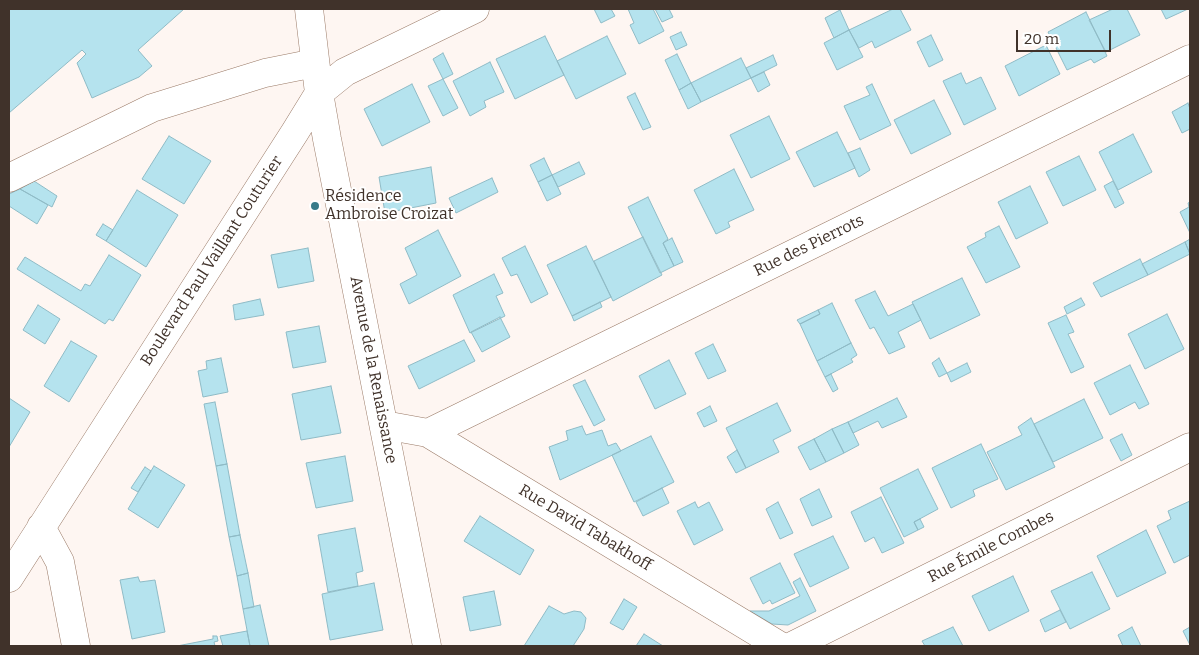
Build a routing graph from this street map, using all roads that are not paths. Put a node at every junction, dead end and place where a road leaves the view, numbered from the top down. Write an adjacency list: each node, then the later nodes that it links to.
1 (309, 9): 4 (street, Avenue de la Renaissance)
2 (475, 9): 5 (street, Boulevard Paul Vaillant Couturier)
3 (1190, 59): 8 (street, Rue des Pierrots)
4 (315, 63): 5 (street, Avenue de la Renaissance); 6 (street)
5 (319, 93): 7 (street, Avenue de la Renaissance); 10 (street, Boulevard Paul Vaillant Couturier)
6 (9, 178)
7 (384, 425): 8 (street, Rue David Tabakhoff); 13 (street, Avenue de la Renaissance)
8 (428, 432): 14 (street, Rue David Tabakhoff)
9 (1190, 447): 15 (street, Rue Émile Combes)
10 (41, 527): 11 (street, Boulevard Paul Vaillant Couturier); 12 (street)
11 (9, 578)
12 (76, 646)
13 (427, 646)
14 (780, 646)
15 (792, 646)

